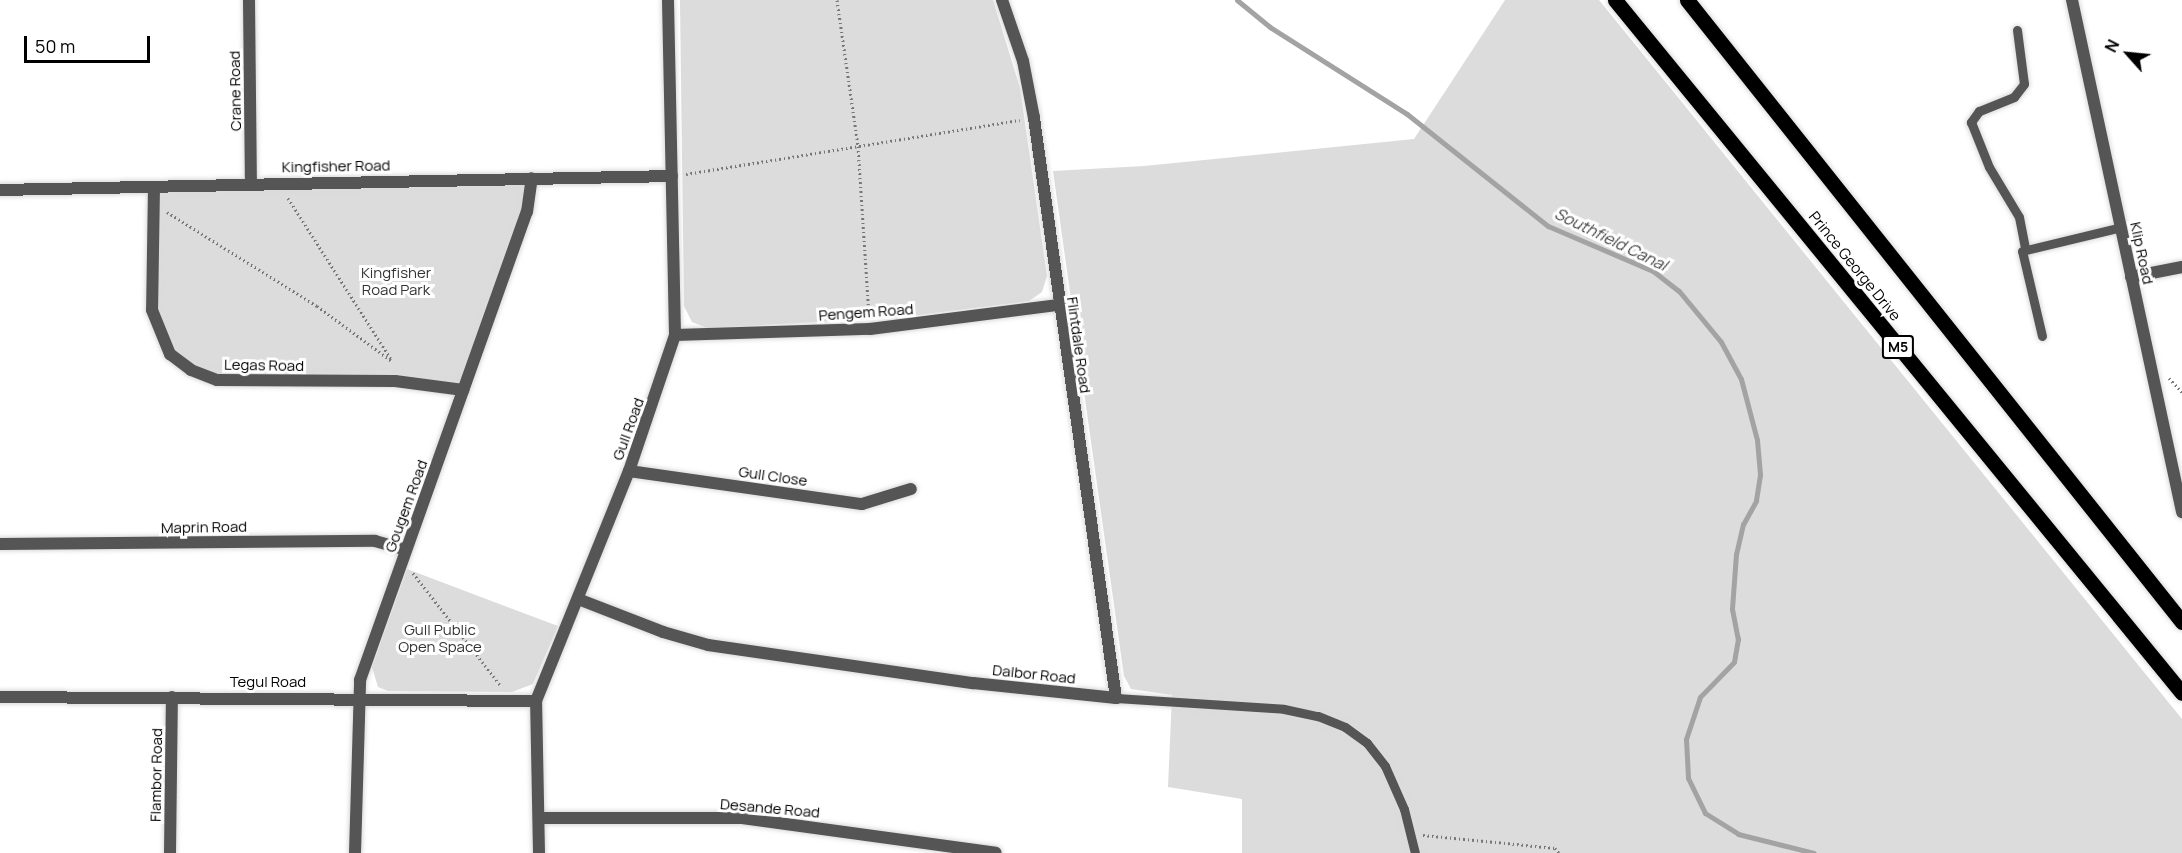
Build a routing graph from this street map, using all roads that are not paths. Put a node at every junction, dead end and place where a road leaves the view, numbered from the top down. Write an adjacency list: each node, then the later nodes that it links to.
1 (249, 0): 10 (street, Crane Road)
2 (668, 0): 8 (street, Gull Road)
3 (1002, 0): 17 (street, Flintdale Road)
4 (1616, 0): 28 (main road, Prince George Drive / M5)
5 (1687, 0): 27 (main road)
6 (2072, 0): 13 (street, Klip Road)
7 (2017, 30): 14 (lane)
8 (672, 176): 9 (street, Kingfisher Road); 18 (street, Gull Road)
9 (532, 178): 10 (street, Kingfisher Road); 20 (street, Gougem Road)
10 (251, 182): 11 (street, Kingfisher Road)
11 (154, 187): 12 (street, Kingfisher Road); 20 (street, Legas Road)
12 (0, 190)
13 (2121, 227): 14 (lane); 16 (street, Klip Road)
14 (2025, 248): 19 (lane)
15 (2182, 267): 16 (street)
16 (2131, 276): 23 (street, Klip Road)
17 (1058, 305): 18 (street, Pengem Road); 32 (street, Flintdale Road)
18 (675, 335): 21 (street, Gull Road)
19 (2042, 336)
20 (463, 390): 25 (street, Gougem Road)
21 (628, 471): 22 (street, Gull Close); 26 (street, Gull Road)
22 (911, 489)
23 (2182, 512)
24 (0, 544): 25 (street, Maprin Road)
25 (406, 550): 31 (street, Gougem Road)
26 (578, 599): 32 (street, Dalbor Road); 33 (street, Gull Road)
27 (2182, 622)
28 (2182, 693)
29 (0, 697): 30 (street, Tegul Road)
30 (172, 697): 31 (street, Tegul Road); 35 (street, Flambor Road)
31 (357, 697): 33 (street, Tegul Road); 36 (street, Gougem Road)
32 (1116, 698): 39 (lane, Dalbor Road)
33 (536, 702): 34 (street, Gull Road)
34 (539, 818): 37 (street, Gull Road); 38 (street, Desande Road)
35 (170, 853)
36 (355, 853)
37 (539, 853)
38 (996, 853)
39 (1415, 853)

